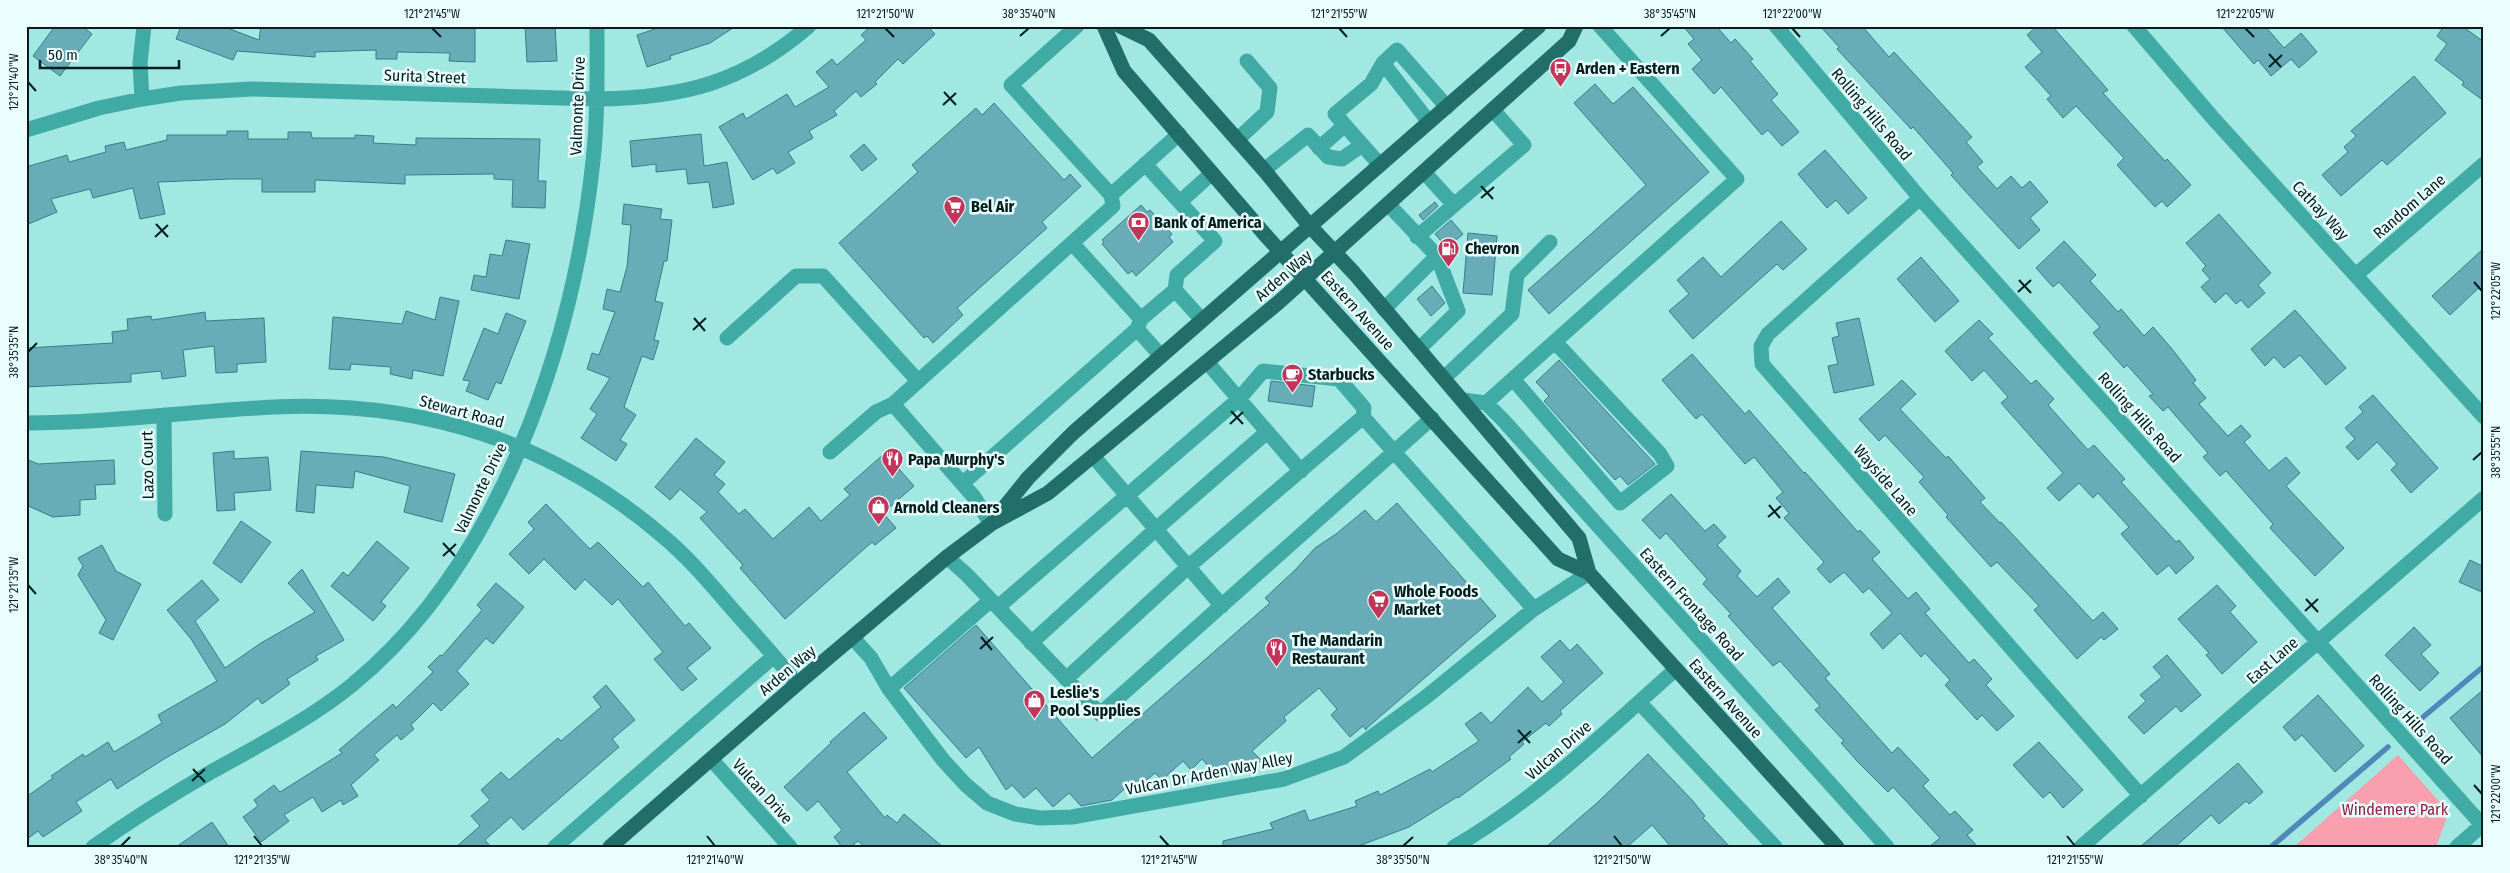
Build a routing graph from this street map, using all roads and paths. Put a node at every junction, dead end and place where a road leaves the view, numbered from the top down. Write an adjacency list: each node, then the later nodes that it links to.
1 (144, 26): 14 (street)
2 (597, 26): 15 (street, Valmonte Drive)
3 (809, 26): 15 (street, Surita Street)
4 (1077, 26): 31 (street)
5 (1104, 26): 21 (main road, Eastern Avenue)
6 (1120, 26): 22 (main road, Eastern Avenue)
7 (1539, 26): 16 (main road, Arden Way)
8 (1576, 26): 17 (main road, Arden Way)
9 (1600, 26): 50 (street)
10 (1776, 26): 32 (street, Rolling Hills Road)
11 (2134, 26): 43 (street, Cathay Way)
12 (1246, 61): 22 (street)
13 (1383, 63): 16 (street); 18 (street); 19 (street)
14 (142, 99): 15 (street, Surita Street); 20 (street, Surita Street)
15 (597, 99): 67 (street, Valmonte Drive)
16 (1447, 106): 18 (main road, Arden Way)
17 (1493, 110): 29 (main road, Arden Way); 35 (street)
18 (1429, 122): 27 (main road, Arden Way)
19 (1345, 125): 23 (street); 24 (street)
20 (26, 130)
21 (1179, 134): 25 (street); 30 (main road, Eastern Avenue)
22 (1237, 140): 28 (main road, Eastern Avenue)
23 (1362, 145): 24 (street); 27 (street)
24 (1319, 148): 28 (street)
25 (1145, 164): 31 (street); 33 (street)
26 (2484, 164): 43 (street, Random Lane)
27 (1380, 165): 36 (main road, Arden Way)
28 (1264, 170): 36 (main road, Eastern Avenue)
29 (1424, 172): 34 (main road, Arden Way); 35 (street)
30 (1212, 173): 33 (street); 40 (main road, Eastern Avenue)
31 (1111, 195): 39 (street)
32 (1920, 198): 85 (street, Rolling Hills Road); 94 (street, Wayside Lane)
33 (1180, 202): 45 (street)
34 (1388, 204): 37 (street); 41 (main road, Arden Way)
35 (1454, 205): 37 (street)
36 (1309, 225): 40 (main road, Arden Way); 41 (main road, Eastern Avenue)
37 (1417, 237): 42 (street)
38 (1550, 242): 54 (street)
39 (1072, 243): 48 (street); 56 (street)
40 (1280, 251): 44 (main road, Eastern Avenue); 47 (main road, Arden Way)
41 (1335, 253): 44 (main road, Arden Way); 46 (main road, Eastern Avenue)
42 (1437, 256): 46 (street); 51 (street)
43 (2357, 274): 62 (street, Cathay Way)
44 (1306, 278): 53 (main road, Arden Way); 64 (main road, Eastern Avenue)
45 (1175, 290): 47 (street); 48 (street)
46 (1384, 309): 51 (main road, Eastern Avenue)
47 (1202, 320): 52 (main road, Arden Way)
48 (1139, 324): 52 (street); 72 (street)
49 (727, 338): 56 (street)
50 (1555, 342): 55 (street); 55 (street)
51 (1419, 349): 54 (main road, Eastern Avenue)
52 (1161, 356): 76 (main road, Arden Way)
53 (1207, 362): 57 (street); 70 (main road, Arden Way)
54 (1444, 378): 58 (main road, Eastern Avenue)
55 (1513, 379): 59 (street)
56 (918, 381): 60 (street)
57 (1239, 399): 63 (street); 66 (street); 73 (street)
58 (1463, 400): 59 (street); 80 (main road, Eastern Avenue)
59 (1486, 403): 103 (street, Eastern Frontage Road)
60 (892, 404): 68 (street); 72 (street)
61 (164, 415): 65 (street, Stewart Road); 67 (street, Stewart Road); 75 (street, Lazo Court)
62 (2484, 417)
63 (1363, 418): 69 (street); 71 (street)
64 (1432, 418): 69 (street); 80 (main road, Eastern Avenue)
65 (26, 423)
66 (1267, 432): 71 (street); 77 (street)
67 (520, 446): 87 (street, Stewart Road); 96 (street, Valmonte Drive)
68 (830, 452)
69 (1394, 453): 82 (street); 83 (street)
70 (1093, 456): 73 (street); 76 (main road, Arden Way)
71 (1301, 471): 79 (street)
72 (964, 484): 76 (street)
73 (1128, 497): 77 (street); 81 (street)
74 (2484, 498): 85 (street, East Lane)
75 (165, 514)
76 (991, 524): 78 (main road, Arden Way)
77 (1156, 529): 79 (street); 86 (street)
78 (948, 557): 81 (street); 84 (main road, Arden Way)
79 (1188, 567): 82 (street); 89 (street)
80 (1589, 573): 83 (street, Vulcan Dr Arden Way Alley); 88 (main road, Eastern Avenue)
81 (994, 604): 86 (street); 91 (street)
82 (1222, 606): 89 (street)
83 (1534, 609): 91 (street, Vulcan Dr Arden Way Alley)
84 (854, 638): 90 (main road, Arden Way); 91 (street, Vulcan Dr Arden Way Alley)
85 (2319, 642): 94 (street, East Lane); 95 (street, Rolling Hills Road)
86 (1031, 643): 89 (street)
87 (774, 656): 90 (street, Stewart Road); 97 (street)
88 (1676, 669): 92 (street, Vulcan Drive); 102 (main road, Eastern Avenue)
89 (1066, 679)
90 (796, 684): 93 (main road, Arden Way)
91 (889, 689)
92 (1639, 702): 100 (street, Vulcan Drive); 101 (street)
93 (711, 759): 98 (main road, Arden Way); 99 (street, Vulcan Drive)
94 (2141, 796): 104 (street, East Lane)
95 (2483, 826): 105 (street)
96 (93, 847)
97 (555, 847)
98 (610, 847)
99 (790, 847)
100 (1454, 847)
101 (1775, 847)
102 (1837, 847)
103 (1887, 847)
104 (2081, 847)
105 (2457, 847)

